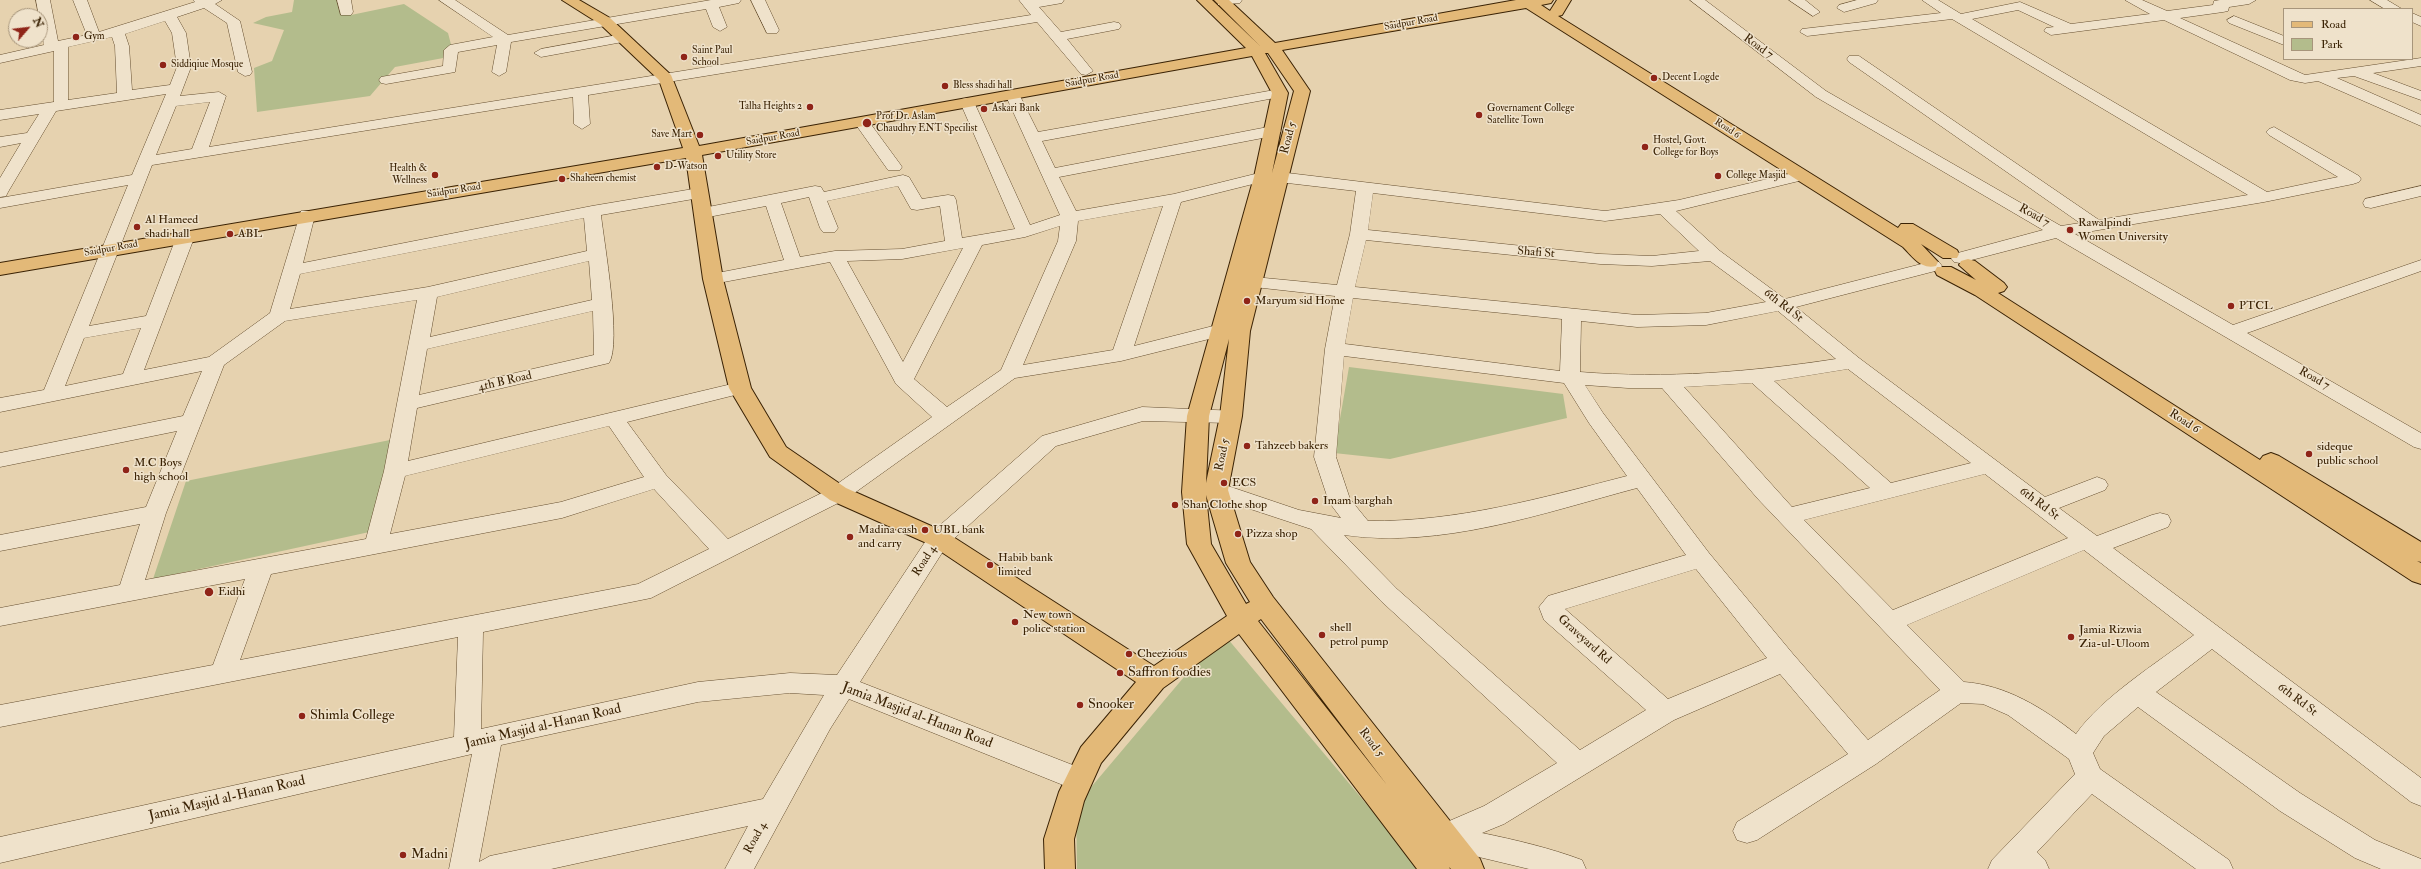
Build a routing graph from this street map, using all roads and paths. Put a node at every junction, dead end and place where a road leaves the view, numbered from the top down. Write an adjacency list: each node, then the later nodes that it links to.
1 (43, 0): 44 (street)
2 (80, 0): 39 (street)
3 (446, 0): 41 (street)
4 (569, 0): 30 (main road)
5 (734, 0): 20 (street)
6 (758, 0): 34 (street)
7 (1057, 0): 18 (street)
8 (1221, 0): 43 (main road, Road 5)
9 (1697, 0): 99 (street, Road 7)
10 (1796, 0): 24 (street)
11 (1871, 0): 21 (street)
12 (1929, 0): 27 (street)
13 (2132, 0): 26 (street)
14 (2249, 0): 26 (street)
15 (2377, 0): 22 (street)
16 (206, 1): 25 (street); 52 (street)
17 (1528, 1): 19 (main road, Saidpur Road); 23 (main road, Road 6); 43 (main road, Saidpur Road)
18 (1028, 2): 28 (street)
19 (1490, 2): 43 (main road, Saidpur Road)
20 (712, 4): 30 (street); 32 (street)
21 (1844, 8)
22 (2393, 8)
23 (1558, 10): 79 (main road, Road 6); 111 (main road, Road 6)
24 (1812, 12)
25 (169, 15): 36 (street); 60 (street)
26 (2166, 15): 33 (street); 54 (street)
27 (1957, 16): 33 (street); 37 (street); 86 (street)
28 (1041, 17): 38 (street); 55 (street)
29 (2234, 20): 42 (street)
30 (605, 21): 40 (main road); 41 (street)
31 (1114, 26): 38 (street)
32 (720, 27)
33 (2068, 28): 35 (street)
34 (772, 30)
35 (2051, 31)
36 (117, 32): 39 (street); 61 (street)
37 (1807, 32)
38 (1057, 37): 50 (street)
39 (95, 38): 44 (street)
40 (623, 38): 45 (street); 55 (main road)
41 (505, 39): 53 (street); 56 (street)
42 (2283, 41)
43 (1261, 45): 50 (main road, Saidpur Road); 58 (main road, Saidpur Road); 59 (main road, Road 5); 80 (main road, Road 5)
44 (56, 47): 46 (street); 64 (street)
45 (541, 53)
46 (0, 58)
47 (1854, 59): 97 (street)
48 (2329, 62): 51 (street)
49 (2421, 62): 51 (street)
50 (1086, 71): 74 (main road, Saidpur Road)
51 (2351, 71): 54 (street); 62 (street)
52 (245, 72)
53 (499, 72)
54 (2320, 76): 66 (street)
55 (666, 78): 57 (street); 74 (main road)
56 (386, 80)
57 (580, 92): 68 (street); 75 (street)
58 (1012, 94): 63 (main road, Saidpur Road); 72 (street)
59 (1280, 94): 69 (main road, Road 5); 72 (street)
60 (174, 95): 61 (street); 75 (street); 76 (street)
61 (125, 96): 64 (street)
62 (2421, 96)
63 (967, 102): 67 (main road, Saidpur Road); 100 (street)
64 (56, 107): 65 (street); 71 (street)
65 (0, 115)
66 (2421, 121)
67 (862, 122): 74 (main road, Saidpur Road); 77 (street)
68 (582, 124)
69 (1272, 132): 78 (street); 80 (main road, Road 5)
70 (2274, 132): 86 (street)
71 (32, 137): 73 (street); 84 (street)
72 (1032, 138): 78 (street)
73 (0, 142)
74 (691, 147): 85 (main road); 95 (main road, Saidpur Road); 104 (main road, Saidpur Road)
75 (199, 153): 76 (street)
76 (144, 162): 81 (street)
77 (894, 166)
78 (1050, 174): 96 (street)
79 (1801, 176): 92 (street); 111 (main road, Road 6)
80 (1271, 177): 82 (street); 88 (street); 116 (main road, Road 5); 124 (main road, Road 5)
81 (137, 179): 90 (street); 104 (street)
82 (1365, 189): 92 (street); 101 (street)
83 (2421, 191): 91 (street)
84 (0, 192)
85 (699, 193): 93 (street); 94 (main road)
86 (2264, 197): 97 (street)
87 (817, 198): 89 (street); 98 (street); 105 (street)
88 (1174, 199): 96 (street); 129 (street)
89 (772, 200): 94 (street); 110 (street)
90 (0, 203)
91 (2371, 203)
92 (1663, 208): 107 (street, 6th Rd St)
93 (592, 211): 106 (street); 114 (street)
94 (703, 213): 115 (main road)
95 (307, 215): 102 (main road, Saidpur Road); 114 (street)
96 (1070, 217): 100 (street); 132 (street)
97 (2096, 226): 99 (street)
98 (829, 228)
99 (2060, 231): 111 (street); 125 (street, Road 7)
100 (1025, 232): 103 (street)
101 (1358, 234): 107 (street, Shafi St); 117 (street)
102 (185, 238): 104 (main road, Saidpur Road); 123 (street)
103 (976, 240): 105 (street); 136 (street)
104 (112, 244): 109 (main road, Saidpur Road); 113 (main road, Saidpur Road); 126 (street)
105 (954, 244): 108 (street)
106 (596, 254): 118 (street); 119 (street)
107 (1714, 255): 120 (street, 6th Rd St)
108 (835, 256): 110 (street); 136 (street)
109 (0, 260)
110 (793, 262): 115 (street)
111 (1947, 262): 120 (street); 168 (main road, Road 6); 171 (main road, Road 6)
112 (2421, 265): 125 (street)
113 (0, 269)
114 (292, 270): 122 (street)
115 (713, 279): 138 (main road)
116 (1254, 282): 117 (street); 124 (main road, Road 5)
117 (1345, 290): 121 (street); 128 (street)
118 (428, 293): 122 (street); 127 (street)
119 (602, 303): 127 (street); 140 (street, 4th B Road)
120 (1782, 305): 121 (street); 131 (street, 6th Rd St)
121 (1572, 314): 134 (street)
122 (279, 316): 130 (street)
123 (154, 320): 126 (street); 135 (street)
124 (1230, 331): 129 (street); 142 (main road, Road 5); 143 (main road, Road 5)
125 (2233, 331): 147 (street, Road 7)
126 (76, 334): 139 (street)
127 (418, 345): 140 (street)
128 (1335, 349): 134 (street); 162 (street)
129 (1121, 355): 132 (street)
130 (215, 362): 135 (street); 146 (street)
131 (1852, 362): 133 (street); 149 (street, 6th Rd St)
132 (1009, 373): 145 (street)
133 (1756, 376): 137 (street); 155 (street)
134 (1570, 377): 137 (street); 151 (street)
135 (131, 379): 139 (street)
136 (903, 380): 145 (street)
137 (1667, 381): 159 (street)
138 (740, 388): 144 (street); 156 (main road)
139 (52, 394): 141 (street)
140 (407, 404): 150 (street)
141 (0, 405)
142 (1198, 416): 143 (street, Road 4); 163 (street, Road 4); 175 (main road, Road 5)
143 (1232, 416): 154 (main road, Road 5)
144 (614, 418): 150 (street); 152 (street)
145 (946, 418): 156 (street)
146 (192, 421): 148 (street); 158 (street)
147 (2421, 442)
148 (0, 460)
149 (1989, 466): 155 (street); 157 (street, 6th Rd St)
150 (395, 471): 166 (street)
151 (1643, 479): 162 (street); 169 (street)
152 (658, 480): 166 (street); 167 (street)
153 (2097, 485): 157 (street)
154 (1216, 490): 161 (street); 173 (main road, Road 5)
155 (1887, 491): 159 (street)
156 (838, 494): 163 (main road); 167 (street)
157 (2042, 506): 165 (street, 6th Rd St)
158 (155, 513): 164 (street); 172 (street)
159 (1787, 516): 176 (street)
160 (2160, 521): 165 (street)
161 (1319, 523): 162 (street); 190 (street)
162 (1361, 528)
163 (939, 539): 181 (main road); 182 (street, Road 4)
164 (0, 543)
165 (2091, 543): 176 (street); 178 (street, 6th Rd St)
166 (376, 545): 170 (street)
167 (725, 551): 177 (street)
168 (2421, 553)
169 (1701, 559): 179 (street); 185 (street, Graveyard Rd)
170 (261, 568): 172 (street); 180 (street)
171 (2421, 575)
172 (130, 591): 174 (street)
173 (1264, 604): 175 (main road); 196 (main road, Road 5)
174 (0, 617)
175 (1242, 619): 181 (main road); 203 (main road, Road 5)
176 (1889, 622): 183 (street)
177 (471, 626): 180 (street); 187 (street)
178 (2212, 635): 184 (street); 193 (street, 6th Rd St)
179 (1784, 661): 185 (street); 189 (street)
180 (223, 673): 186 (street)
181 (1154, 680): 192 (main road)
182 (844, 686): 187 (street, Jamia Masjid al-Hanan Road); 192 (street, Jamia Masjid al-Hanan Road); 194 (street, Road 4)
183 (1957, 692): 188 (street); 189 (street)
184 (2137, 692): 188 (street); 207 (street)
185 (1665, 712): 190 (street)
186 (0, 716)
187 (478, 741): 197 (street, Jamia Masjid al-Hanan Road); 200 (street)
188 (2079, 752): 191 (street)
189 (1866, 756): 195 (street)
190 (1577, 764): 196 (street)
191 (2090, 776): 198 (street); 206 (street)
192 (1078, 779): 202 (main road)
193 (2421, 794)
194 (772, 809): 199 (street); 201 (street, Road 4)
195 (1747, 831)
196 (1443, 837): 204 (main road, Road 5); 205 (street)
197 (0, 850)
198 (2018, 864)
199 (502, 868)
200 (463, 869)
201 (739, 869)
202 (1060, 869)
203 (1435, 869)
204 (1469, 869)
205 (1572, 869)
206 (2219, 869)
207 (2413, 869)

